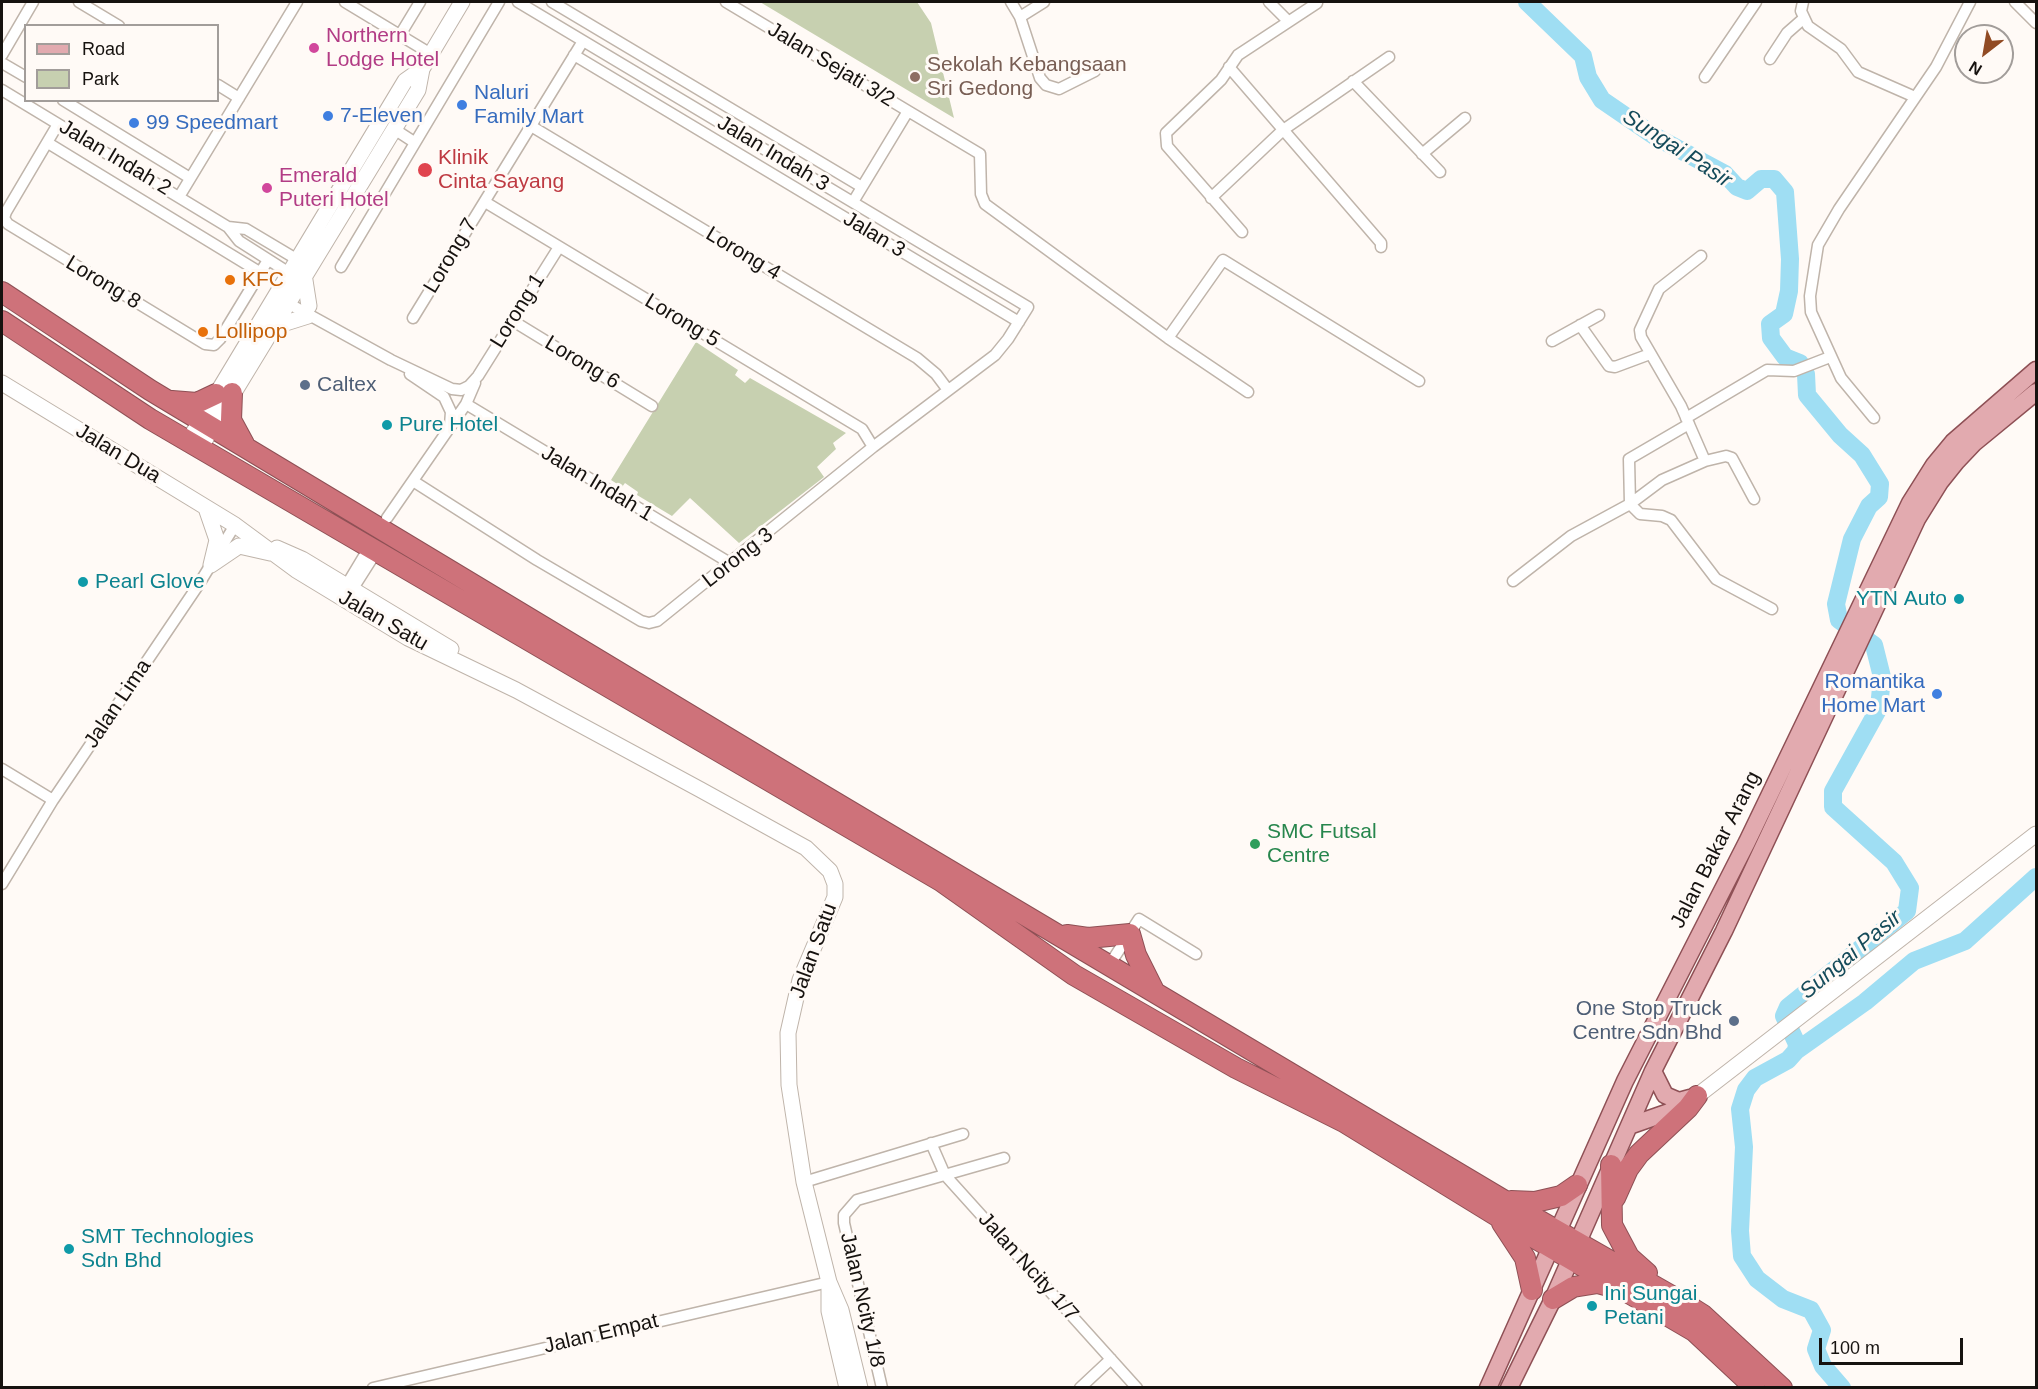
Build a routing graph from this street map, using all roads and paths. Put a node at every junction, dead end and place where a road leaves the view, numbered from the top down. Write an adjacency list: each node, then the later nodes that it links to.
1 (33, 2): 27 (street)
2 (80, 2): 23 (street)
3 (297, 2): 41 (street)
4 (345, 2): 24 (street)
5 (420, 2): 24 (street)
6 (462, 2): 26 (main road)
7 (499, 2): 50 (street)
8 (518, 2): 25 (street, Jalan Indah 3)
9 (552, 2): 54 (street)
10 (726, 2): 43 (street, Jalan Sejati 3/2)
11 (1011, 2): 19 (street)
12 (1044, 2): 19 (street)
13 (1269, 2): 21 (street)
14 (1756, 2): 36 (street)
15 (1803, 2): 20 (street)
16 (1970, 2): 40 (street)
17 (2015, 2): 22 (street)
18 (1317, 3): 21 (street)
19 (1020, 17): 34 (street)
20 (1803, 19): 30 (street); 40 (street)
21 (1288, 21): 32 (street)
22 (2037, 22)
23 (116, 24)
24 (400, 35): 26 (street)
25 (583, 41): 28 (street, Lorong 7); 58 (street, Jalan Indah 3)
26 (431, 54): 33 (main road)
27 (2, 55)
28 (574, 55): 46 (street, Lorong 7); 76 (street, Jalan 3)
29 (1389, 57): 37 (street)
30 (1770, 59)
31 (2, 63): 35 (street)
32 (1229, 67): 48 (street); 56 (street)
33 (422, 69): 47 (main road); 66 (main road)
34 (1095, 71)
35 (24, 77)
36 (1705, 77)
37 (1353, 81): 48 (street); 51 (street)
38 (219, 86): 41 (street)
39 (2, 90): 45 (street, Jalan Indah 2)
40 (1915, 97): 82 (street)
41 (239, 98): 53 (street)
42 (66, 102): 53 (street)
43 (908, 111): 54 (street, Jalan Sejati 3/2); 79 (street)
44 (1465, 118): 51 (street)
45 (58, 124): 49 (street, Lorong 8); 55 (street, Jalan Indah 2)
46 (531, 126): 57 (street, Lorong 7); 90 (street, Lorong 4)
47 (393, 129): 50 (street); 66 (main road)
48 (1283, 130): 56 (street); 62 (street)
49 (48, 142): 67 (street); 67 (street, Lorong 8)
50 (414, 142): 65 (street)
51 (1422, 154): 52 (street)
52 (1440, 172)
53 (190, 178): 55 (street)
54 (862, 187): 58 (street, Jalan Sejati 3/2)
55 (179, 197): 59 (street, Jalan Indah 2)
56 (1211, 198): 60 (street)
57 (485, 202): 61 (street, Lorong 5); 73 (street, Lorong 7)
58 (852, 202): 70 (street, Jalan Indah 3)
59 (228, 227): 64 (street, Jalan Indah 2); 66 (street, Jalan Indah 2)
60 (1242, 232)
61 (559, 247): 75 (street, Lorong 1); 102 (street, Lorong 5)
62 (1381, 247)
63 (1701, 256): 81 (street)
64 (268, 260): 66 (street, Jalan Indah 2); 67 (street, Lorong 8)
65 (340, 267)
66 (300, 270): 69 (main road); 71 (main road)
67 (261, 273)
68 (2, 292): 94 (highway)
69 (283, 295): 71 (street); 78 (main road); 93 (main road)
70 (1028, 307): 76 (street, Lorong 3)
71 (309, 311): 78 (main road); 83 (street)
72 (1599, 315): 77 (street)
73 (413, 318)
74 (2, 321): 84 (highway)
75 (513, 321): 86 (street, Lorong 1); 96 (street, Lorong 6)
76 (1019, 322): 90 (street, Lorong 3)
77 (1580, 325): 80 (street); 81 (street)
78 (273, 327): 93 (main road)
79 (1168, 338): 87 (street); 91 (street)
80 (1552, 341)
81 (1650, 354): 98 (street)
82 (1830, 357): 97 (street); 98 (street)
83 (391, 360): 89 (street); 99 (street)
84 (69, 363): 100 (highway); 110 (highway)
85 (2037, 370): 119 (main road, Jalan Bakar Arang)
86 (478, 376): 89 (street); 95 (street, Lorong 1)
87 (1419, 381)
88 (2, 384): 107 (main road, Jalan Dua)
89 (452, 389): 99 (street)
90 (948, 390): 102 (street, Lorong 3)
91 (1248, 392)
92 (2037, 392): 119 (main road, Jalan Bakar Arang)
93 (224, 394): 94 (highway); 100 (main road); 101 (highway)
94 (166, 400): 100 (highway)
95 (466, 404): 99 (street, Lorong 1); 114 (street, Jalan Indah 1)
96 (652, 406)
97 (1874, 418)
98 (1688, 421): 103 (street); 106 (street)
99 (449, 428): 104 (street)
100 (203, 430): 101 (highway); 110 (highway)
101 (246, 447): 126 (highway)
102 (873, 447): 114 (street, Lorong 3)
103 (1705, 461): 105 (street); 106 (street)
104 (413, 482): 108 (street); 114 (street, Lorong 3)
105 (1755, 499)
106 (1630, 504): 116 (street); 118 (street)
107 (207, 508): 109 (main road, Jalan Dua); 115 (main road)
108 (390, 520)
109 (235, 525): 111 (main road, Jalan Satu); 115 (street, Jalan Lima)
110 (330, 526): 124 (highway)
111 (258, 540): 112 (main road, Jalan Satu); 117 (main road, Jalan Satu)
112 (277, 555): 115 (main road); 117 (main road, Jalan Satu)
113 (367, 558): 117 (street)
114 (730, 563)
115 (211, 565): 122 (street, Jalan Lima)
116 (1513, 581)
117 (346, 593): 140 (main road, Jalan Satu)
118 (1772, 609)
119 (1867, 609): 120 (main road, Jalan Bakar Arang)
120 (1848, 650): 132 (main road, Jalan Bakar Arang); 141 (main road, Jalan Bakar Arang)
121 (2, 769): 122 (street)
122 (53, 800): 125 (street, Jalan Lima)
123 (2037, 834): 133 (main road)
124 (941, 881): 129 (highway); 131 (highway)
125 (2, 884)
126 (1058, 934): 127 (highway); 129 (highway)
127 (1130, 934): 128 (street); 129 (street); 130 (highway)
128 (1196, 954)
129 (1110, 964): 130 (highway); 131 (highway)
130 (1154, 990): 142 (highway)
131 (1236, 1068): 142 (highway)
132 (1653, 1071): 133 (main road); 134 (main road, Jalan Bakar Arang)
133 (1696, 1096): 134 (main road); 143 (highway)
134 (1629, 1126): 138 (main road, Jalan Bakar Arang)
135 (963, 1134): 136 (street)
136 (931, 1143): 139 (street, Jalan Ncity 1/7); 140 (street)
137 (1004, 1158): 139 (street)
138 (1611, 1165): 143 (highway); 145 (main road, Jalan Bakar Arang)
139 (945, 1174): 151 (street, Jalan Ncity 1/7); 155 (street, Jalan Ncity 1/8)
140 (804, 1182): 146 (main road, Jalan Satu)
141 (1577, 1185): 142 (highway); 144 (main road, Jalan Bakar Arang)
142 (1501, 1208): 144 (highway); 148 (highway)
143 (1610, 1211): 150 (highway)
144 (1555, 1239): 145 (highway); 148 (main road, Jalan Bakar Arang)
145 (1574, 1250): 147 (highway); 149 (main road, Jalan Bakar Arang); 150 (highway)
146 (829, 1282): 152 (street, Jalan Empat); 153 (main road, Jalan Satu); 154 (main road, Jalan Satu)
147 (1622, 1288): 149 (highway); 160 (highway)
148 (1532, 1290): 158 (main road, Jalan Bakar Arang)
149 (1552, 1299): 159 (main road, Jalan Bakar Arang)
150 (1684, 1303): 161 (highway)
151 (1111, 1359): 156 (street); 157 (street, Jalan Ncity 1/7)
152 (373, 1388)
153 (847, 1388)
154 (860, 1388)
155 (882, 1388)
156 (1080, 1388)
157 (1137, 1388)
158 (1488, 1388)
159 (1509, 1388)
160 (1755, 1388)
161 (1782, 1388)

